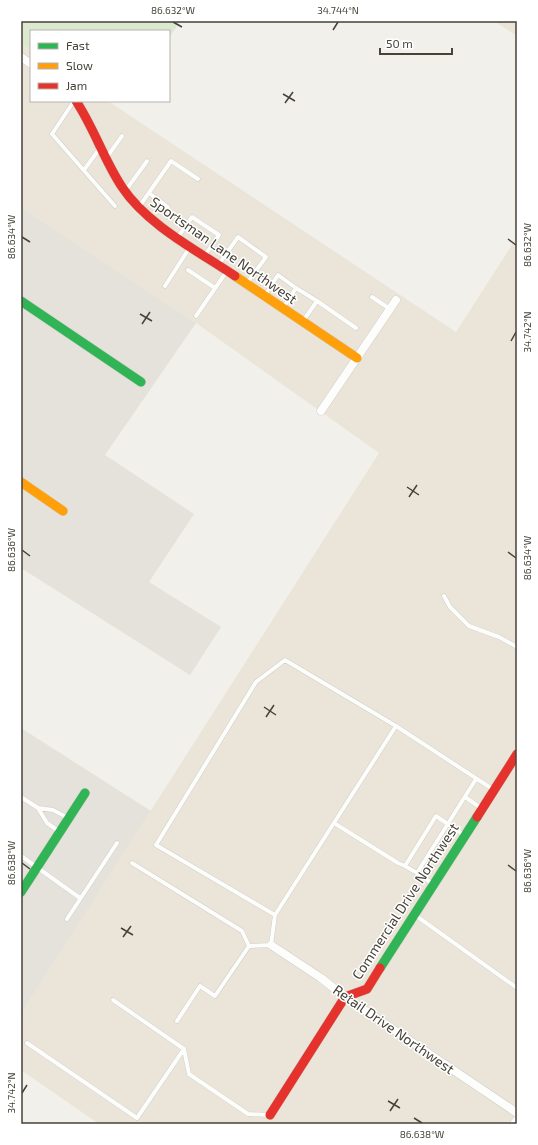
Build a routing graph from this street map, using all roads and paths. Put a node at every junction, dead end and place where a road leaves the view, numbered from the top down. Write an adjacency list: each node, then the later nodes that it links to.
1 (74, 102): 7 (lane)
2 (76, 102): 4 (street, Sportsman Lane Northwest)
3 (122, 136): 5 (lane)
4 (101, 146): 5 (street, Sportsman Lane Northwest); 7 (lane)
5 (107, 157): 9 (street, Sportsman Lane Northwest)
6 (147, 161): 9 (lane)
7 (84, 170): 11 (lane)
8 (198, 179): 10 (lane)
9 (126, 190): 13 (street, Sportsman Lane Northwest)
10 (149, 193): 12 (lane); 13 (lane)
11 (115, 206)
12 (168, 206)
13 (139, 208): 14 (street, Sportsman Lane Northwest)
14 (178, 237): 15 (street, Sportsman Lane Northwest); 16 (lane)
15 (190, 246): 16 (street, Sportsman Lane Northwest); 21 (lane)
16 (205, 256): 17 (street, Sportsman Lane Northwest)
17 (219, 265): 19 (street, Sportsman Lane Northwest); 20 (lane)
18 (188, 270): 22 (lane)
19 (227, 270): 20 (street, Sportsman Lane Northwest); 22 (lane)
20 (247, 284): 24 (street, Sportsman Lane Northwest)
21 (165, 286)
22 (215, 288): 31 (lane)
23 (296, 288): 24 (lane); 28 (lane); 29 (lane)
24 (264, 296): 29 (street, Sportsman Lane Northwest)
25 (372, 297): 30 (lane)
26 (396, 300): 30 (street)
27 (21, 301): 35 (street)
28 (317, 301): 32 (lane); 33 (lane)
29 (283, 308): 32 (street, Sportsman Lane Northwest)
30 (390, 309): 34 (street)
31 (196, 316)
32 (303, 322): 34 (street, Sportsman Lane Northwest)
33 (356, 328)
34 (357, 358): 36 (street)
35 (141, 382)
36 (321, 411)
37 (21, 482): 38 (street)
38 (63, 511)
39 (444, 596): 40 (lane)
40 (517, 647)
41 (396, 726): 43 (lane); 51 (lane); 64 (lane)
42 (517, 754): 44 (street, Commercial Drive Northwest)
43 (476, 779): 44 (lane); 47 (lane)
44 (494, 790): 49 (street, Commercial Drive Northwest)
45 (85, 793): 50 (street)
46 (21, 797): 48 (lane)
47 (465, 797): 49 (lane); 52 (lane)
48 (38, 808): 50 (lane); 53 (lane)
49 (482, 809): 54 (street, Commercial Drive Northwest)
50 (69, 818): 53 (street)
51 (334, 823): 58 (lane); 64 (lane)
52 (448, 823): 54 (lane); 58 (lane); 60 (lane)
53 (60, 832): 59 (street)
54 (465, 836): 61 (street, Commercial Drive Northwest)
55 (117, 842): 63 (lane)
56 (21, 856): 59 (lane)
57 (132, 864): 68 (lane)
58 (405, 866): 60 (lane)
59 (37, 867): 62 (street); 63 (lane)
60 (417, 873): 61 (lane)
61 (434, 884): 65 (street, Commercial Drive Northwest)
62 (21, 892)
63 (80, 898): 66 (lane)
64 (276, 915): 67 (lane)
65 (414, 915): 69 (lane); 70 (street, Commercial Drive Northwest)
66 (67, 919)
67 (271, 945): 68 (lane); 70 (street, Retail Drive Northwest)
68 (249, 946): 72 (lane)
69 (517, 988)
70 (345, 998): 75 (street, Retail Drive Northwest); 76 (street)
71 (113, 1000): 74 (lane)
72 (177, 1021)
73 (27, 1043): 74 (lane)
74 (184, 1049): 76 (lane)
75 (517, 1113)
76 (270, 1115)
77 (517, 1120): 78 (street)
78 (514, 1124)

